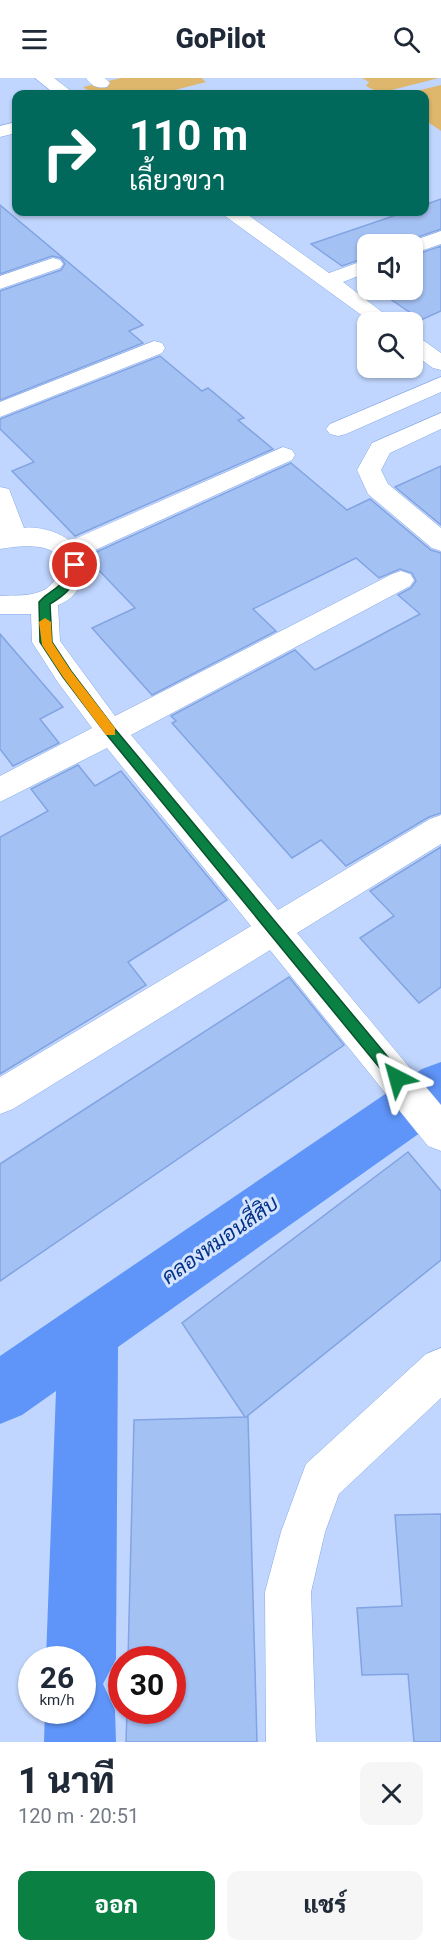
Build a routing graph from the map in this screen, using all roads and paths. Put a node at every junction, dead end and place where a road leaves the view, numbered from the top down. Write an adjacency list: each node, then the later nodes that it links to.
1 (43, 78): 2 (street)
2 (60, 90)
3 (238, 216): 8 (street)
4 (441, 237): 5 (street)
5 (423, 244)
6 (53, 264): 9 (street)
7 (357, 269): 8 (street)
8 (327, 281): 10 (street)
9 (0, 283)
10 (370, 312)
11 (154, 348): 15 (street)
12 (423, 351): 13 (street)
13 (441, 363)
14 (441, 384): 17 (street)
15 (0, 410)
16 (441, 420): 21 (street)
17 (338, 429)
18 (283, 455): 22 (street)
19 (0, 495): 20 (street)
20 (7, 538): 22 (street)
21 (441, 543)
22 (69, 552): 24 (street)
23 (400, 580): 26 (street)
24 (44, 602): 25 (street); 26 (street)
25 (0, 605)
26 (111, 732): 27 (street); 29 (street)
27 (0, 790)
28 (441, 828): 29 (street)
29 (276, 930): 30 (street); 31 (street)
30 (0, 1097)
31 (430, 1120)
32 (441, 1369): 33 (street)
33 (291, 1742)

